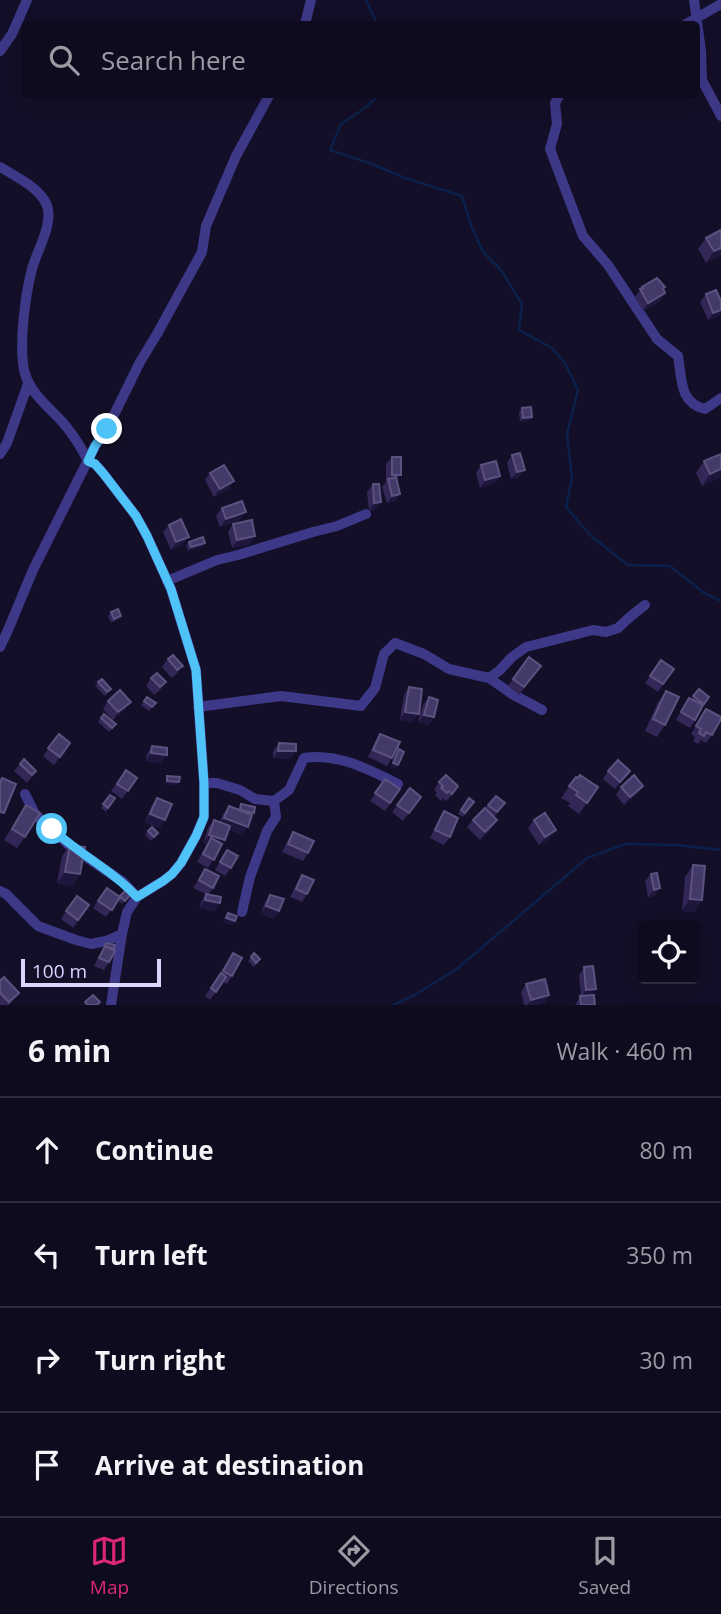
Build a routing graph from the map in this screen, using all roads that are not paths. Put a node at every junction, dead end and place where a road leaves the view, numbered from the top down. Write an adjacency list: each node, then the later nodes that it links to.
1 (27, 0): 9 (street)
2 (311, 0): 6 (street)
3 (694, 0): 5 (street)
4 (721, 4): 5 (street)
5 (696, 19): 7 (street)
6 (306, 21)
7 (692, 21)
8 (700, 45): 12 (street)
9 (0, 51)
10 (268, 98): 17 (street)
11 (558, 98): 15 (street)
12 (721, 116)
13 (0, 167): 14 (street)
14 (28, 384): 16 (street); 17 (street)
15 (721, 398)
16 (0, 454)
17 (88, 461): 19 (street); 21 (street)
18 (366, 514): 19 (street)
19 (167, 581): 23 (street)
20 (645, 606): 22 (street)
21 (0, 647)
22 (489, 678): 23 (street); 24 (street)
23 (198, 707): 25 (street)
24 (542, 710)
25 (204, 783): 28 (street); 30 (street)
26 (398, 784): 28 (street)
27 (25, 794): 30 (street)
28 (274, 802): 31 (street)
29 (0, 891): 32 (street)
30 (137, 897): 32 (street)
31 (242, 912)
32 (122, 933): 33 (street)
33 (111, 1005)

